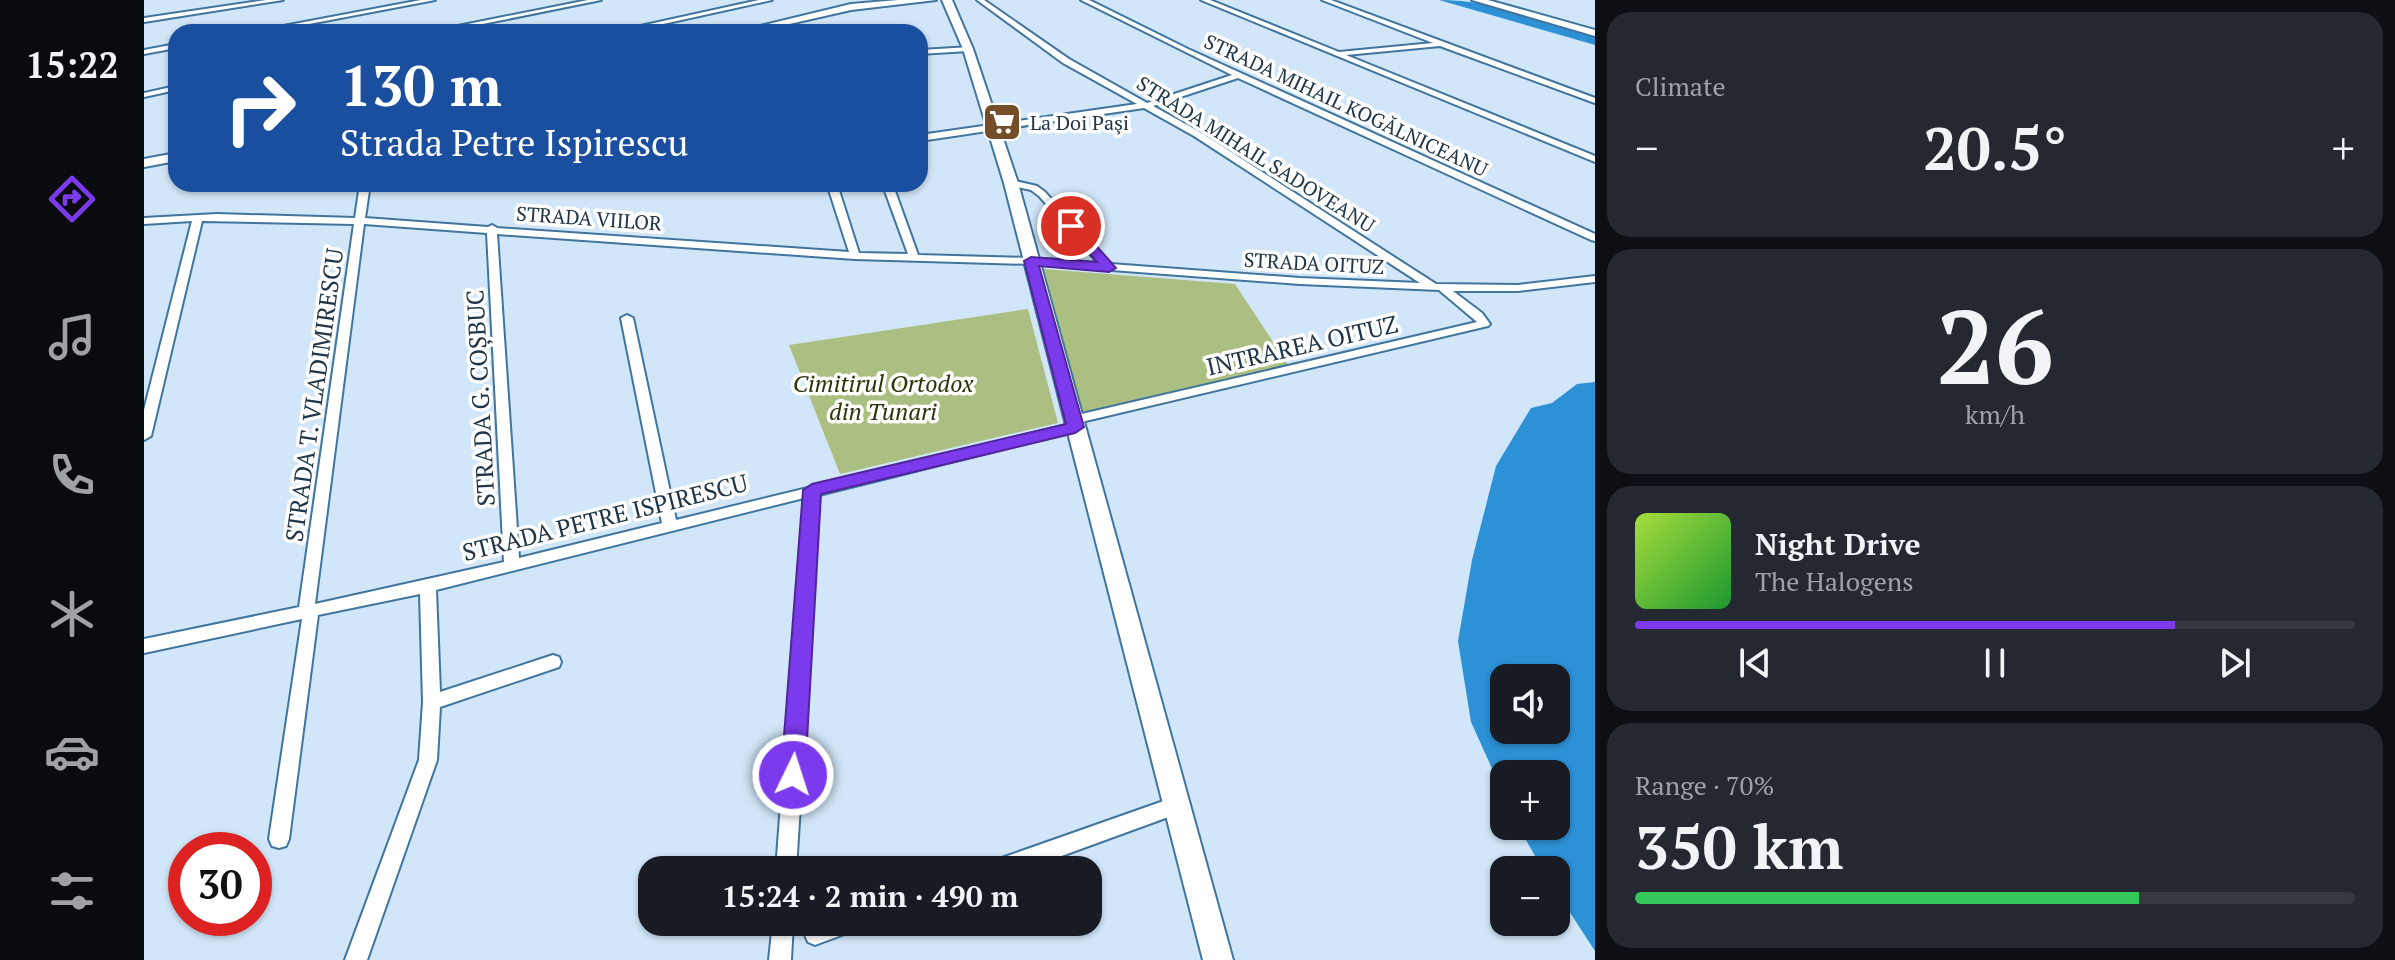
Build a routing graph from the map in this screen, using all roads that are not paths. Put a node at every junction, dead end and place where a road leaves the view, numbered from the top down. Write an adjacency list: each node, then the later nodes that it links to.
1 (280, 0): 12 (street)
2 (432, 0): 13 (street)
3 (598, 0): 14 (street)
4 (769, 0): 15 (street)
5 (931, 0): 16 (main road)
6 (947, 0): 22 (main road)
7 (980, 0): 30 (street, STRADA MIHAIL SADOVEANU)
8 (1084, 0): 26 (street, STRADA MIHAIL KOGĂLNICEANU)
9 (1204, 0): 25 (street)
10 (1325, 0): 20 (street)
11 (1477, 0): 19 (main road)
12 (144, 20)
13 (299, 24)
14 (474, 24)
15 (655, 24)
16 (776, 24)
17 (159, 26): 18 (street)
18 (144, 28)
19 (1595, 33)
20 (1441, 44): 25 (street); 29 (street)
21 (168, 48): 23 (street)
22 (968, 49): 24 (street); 31 (main road)
23 (144, 52)
24 (928, 52)
25 (1337, 53): 34 (street)
26 (1240, 75): 30 (street); 44 (street, STRADA MIHAIL KOGĂLNICEANU)
27 (168, 90): 28 (street)
28 (144, 95)
29 (1595, 101)
30 (1148, 105): 31 (street); 50 (street, STRADA MIHAIL SADOVEANU)
31 (995, 128): 32 (street); 36 (main road)
32 (928, 137)
33 (168, 158): 35 (main road)
34 (1595, 159)
35 (144, 163)
36 (1011, 183): 47 (main road); 48 (street)
37 (364, 192): 42 (street, STRADA T. VLADIMIRESCU)
38 (835, 192): 45 (street)
39 (890, 192): 46 (street)
40 (198, 218): 41 (street, STRADA VIILOR); 42 (street, STRADA VIILOR); 53 (street)
41 (144, 221)
42 (361, 221): 43 (street, STRADA VIILOR); 58 (street, STRADA T. VLADIMIRESCU)
43 (492, 228): 45 (street, STRADA VIILOR); 56 (street, STRADA G. COȘBUC)
44 (1595, 238)
45 (855, 256): 46 (street, STRADA VIILOR)
46 (914, 257): 47 (street, STRADA VIILOR)
47 (1031, 261): 48 (street, STRADA OITUZ); 52 (main road)
48 (1109, 268): 50 (street, STRADA OITUZ)
49 (1595, 279): 50 (street, STRADA OITUZ)
50 (1438, 288): 52 (street, INTRAREA OITUZ)
51 (627, 318): 55 (street)
52 (1074, 424): 54 (street, STRADA PETRE ISPIRESCU); 62 (main road)
53 (144, 436)
54 (812, 490): 55 (street, STRADA PETRE ISPIRESCU); 64 (street)
55 (670, 526): 56 (street, STRADA PETRE ISPIRESCU)
56 (512, 566): 57 (street, STRADA PETRE ISPIRESCU)
57 (428, 586): 58 (street, STRADA PETRE ISPIRESCU); 61 (street)
58 (309, 611): 59 (street, STRADA PETRE ISPIRESCU); 63 (street, STRADA T. VLADIMIRESCU)
59 (144, 646)
60 (553, 662): 61 (street)
61 (432, 702): 67 (street)
62 (1175, 806): 65 (street); 69 (main road)
63 (279, 839)
64 (787, 856)
65 (1035, 856)
66 (782, 936): 68 (street)
67 (356, 960)
68 (780, 960)
69 (1218, 960)

